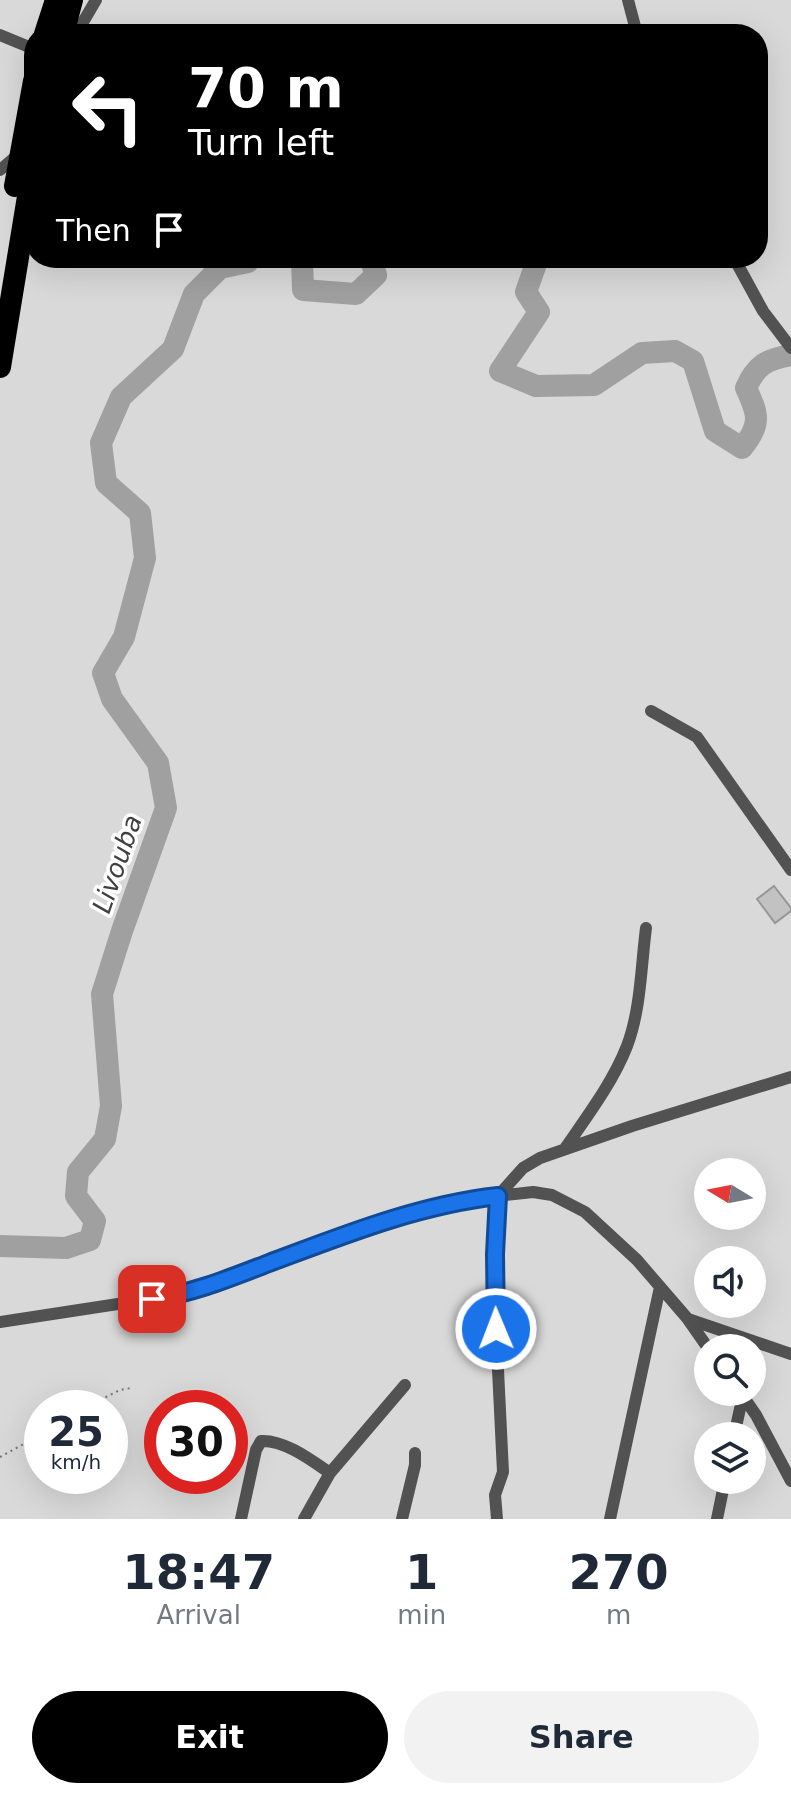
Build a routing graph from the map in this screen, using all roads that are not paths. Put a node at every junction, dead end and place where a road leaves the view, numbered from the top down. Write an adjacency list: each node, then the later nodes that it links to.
1 (56, 0): 5 (highway)
2 (72, 0): 6 (highway)
3 (96, 0): 7 (street)
4 (628, 0): 8 (street)
5 (48, 24)
6 (66, 24)
7 (82, 24)
8 (634, 24)
9 (0, 35): 10 (street)
10 (24, 45)
11 (24, 158): 12 (street)
12 (0, 170)
13 (24, 171): 16 (highway)
14 (24, 180): 18 (highway)
15 (739, 268): 17 (street)
16 (0, 285)
17 (788, 345)
18 (0, 367)
19 (651, 711): 20 (street)
20 (791, 869)
21 (646, 928): 23 (street)
22 (791, 1077): 23 (street)
23 (566, 1147): 24 (street)
24 (498, 1196): 25 (street); 27 (street); 39 (street)
25 (660, 1287): 26 (street); 40 (street)
26 (687, 1318): 28 (street); 29 (street)
27 (0, 1322)
28 (698, 1334)
29 (791, 1354)
30 (405, 1385): 33 (street)
31 (748, 1406): 34 (street)
32 (415, 1453): 38 (street)
33 (330, 1473): 36 (street); 37 (street)
34 (791, 1481)
35 (722, 1494): 41 (street)
36 (241, 1519)
37 (304, 1519)
38 (402, 1519)
39 (497, 1519)
40 (610, 1519)
41 (717, 1519)

